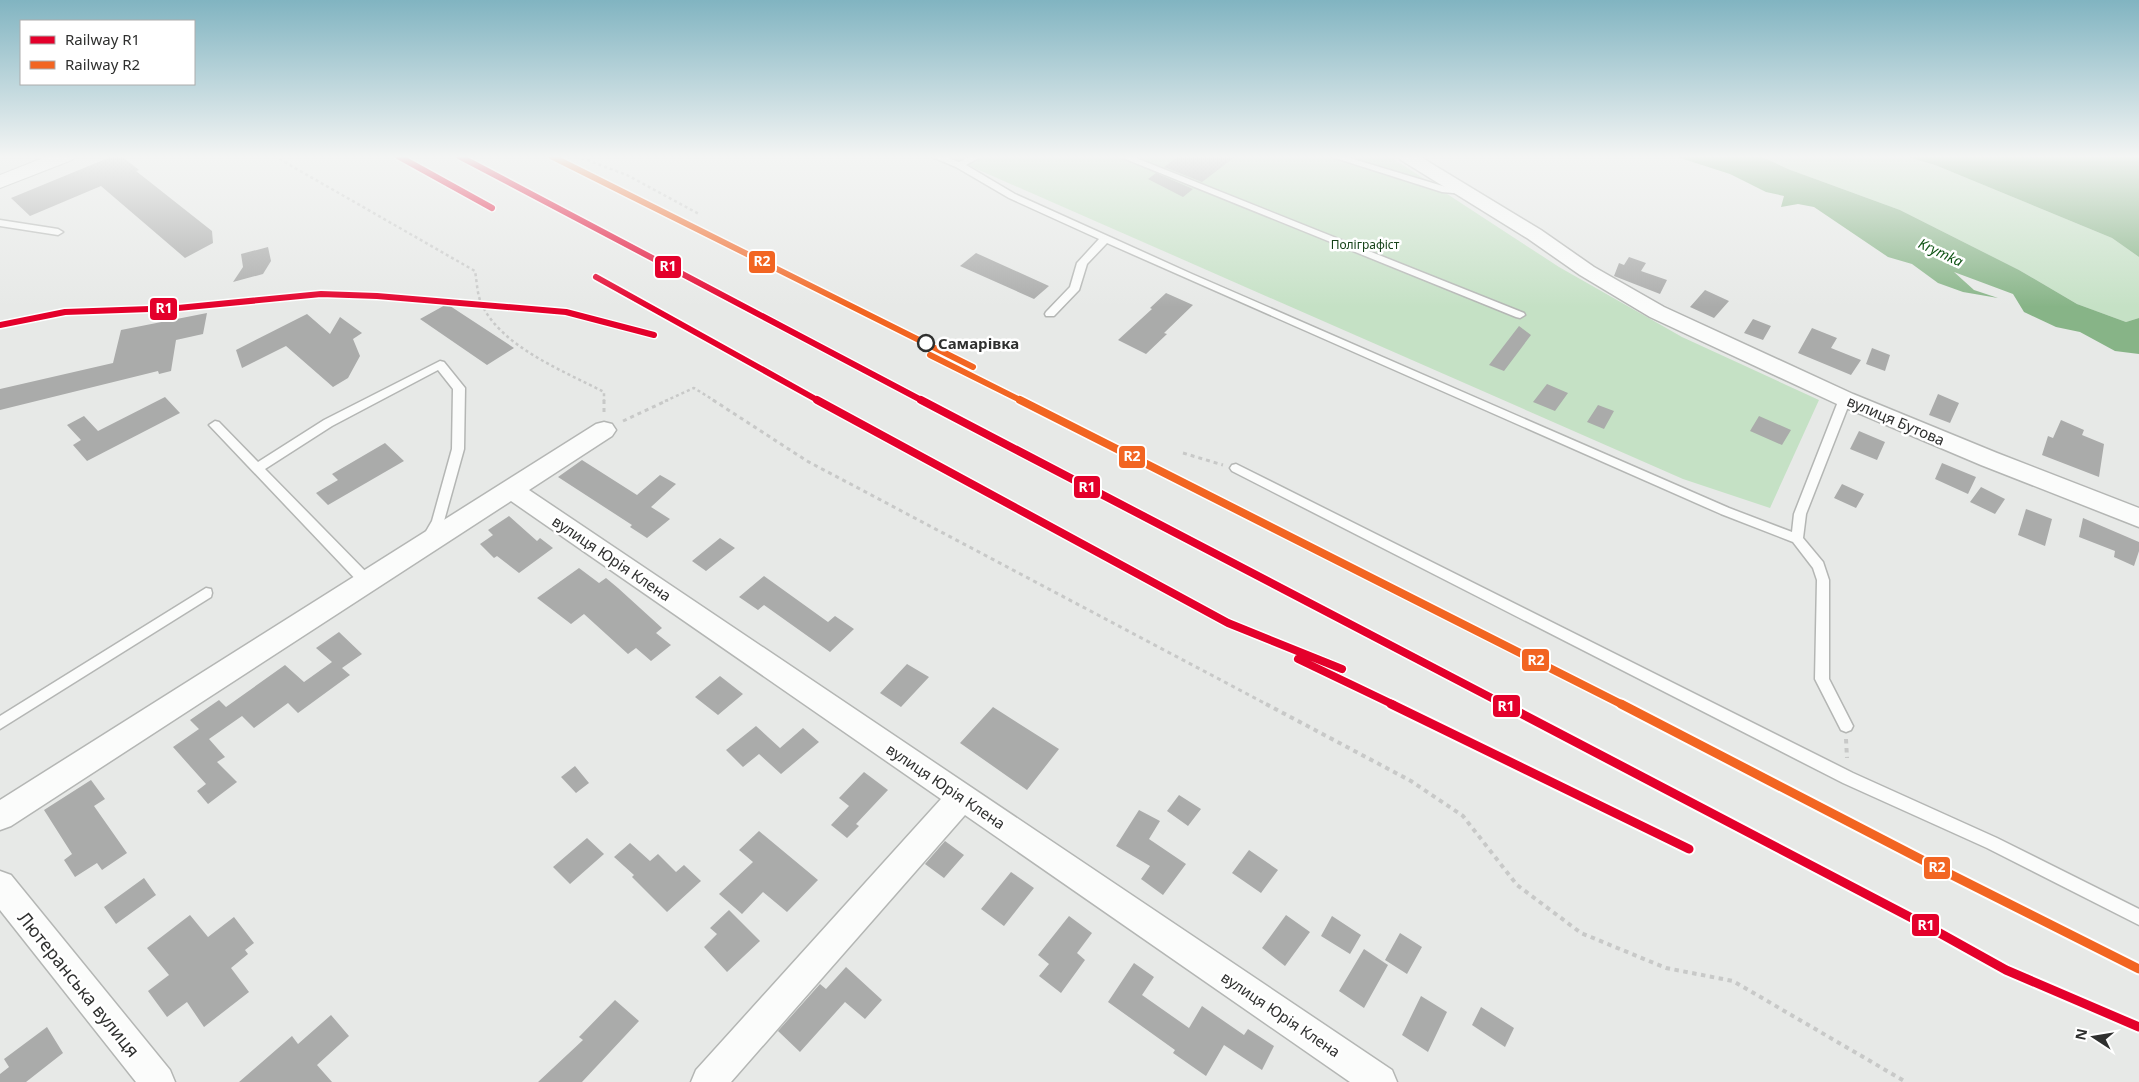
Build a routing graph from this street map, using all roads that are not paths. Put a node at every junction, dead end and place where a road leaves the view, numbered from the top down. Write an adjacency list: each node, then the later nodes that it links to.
1 (1035, 206): 6 (lane)
2 (1249, 206): 8 (lane)
3 (1489, 206): 9 (street, вулиця Бутова)
4 (0, 223): 5 (lane)
5 (58, 232)
6 (1106, 238): 7 (lane); 16 (lane)
7 (1050, 314)
8 (1520, 315)
9 (1845, 399): 15 (street, вулиця Бутова); 16 (lane)
10 (215, 425): 12 (lane)
11 (604, 430): 14 (street)
12 (257, 468): 17 (lane); 18 (lane)
13 (1236, 468): 25 (lane)
14 (512, 490): 17 (street); 22 (street, вулиця Юрія Клена)
15 (2139, 518)
16 (1797, 540): 21 (lane)
17 (423, 547): 18 (street)
18 (368, 582): 23 (street)
19 (206, 592): 20 (lane)
20 (0, 722)
21 (1846, 726)
22 (962, 797): 27 (street); 28 (street, вулиця Юрія Клена)
23 (0, 816)
24 (0, 886): 26 (street, Лютеранська вулиця)
25 (2139, 917)
26 (158, 1082)
27 (708, 1082)
28 (1380, 1082)

